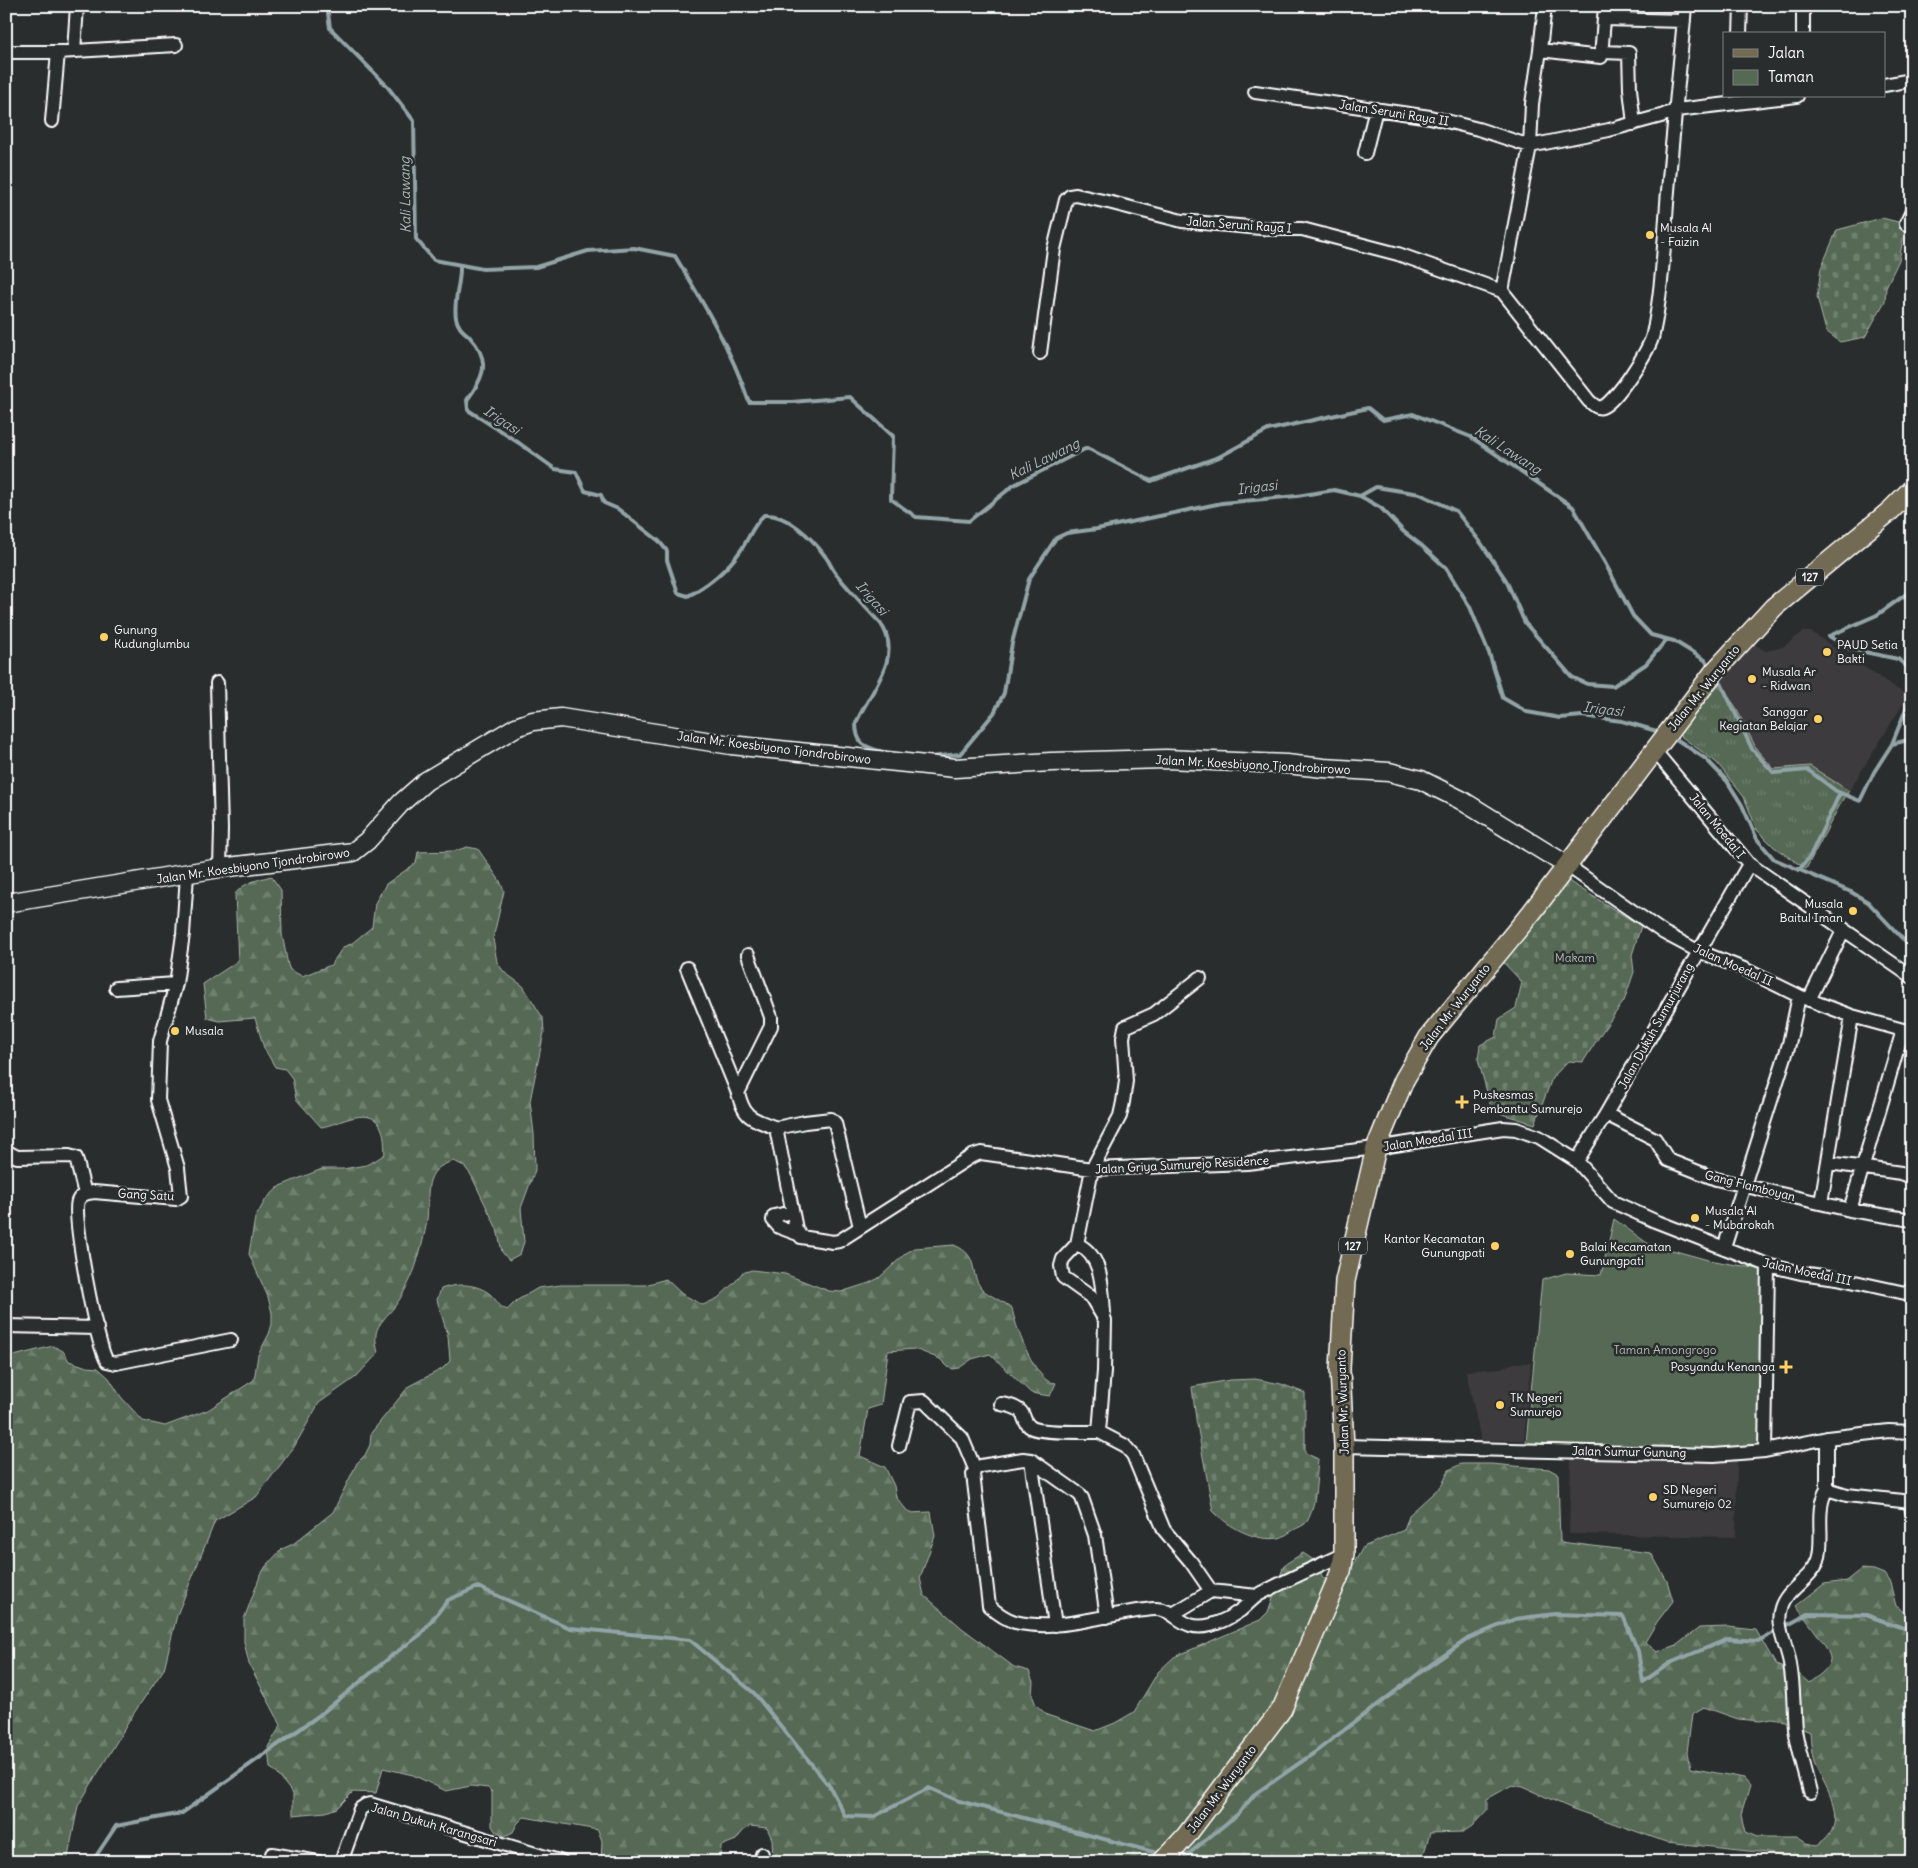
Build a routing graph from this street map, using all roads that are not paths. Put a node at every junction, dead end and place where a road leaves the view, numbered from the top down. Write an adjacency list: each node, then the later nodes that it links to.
1 (77, 6): 12 (street)
2 (1546, 6): 11 (street)
3 (1686, 6): 7 (street)
4 (1741, 6): 8 (street)
5 (1803, 6): 9 (street)
6 (1605, 13): 7 (street); 15 (street)
7 (1684, 20): 22 (street)
8 (1740, 32)
9 (1803, 32)
10 (176, 45): 12 (street)
11 (1540, 50): 15 (street); 25 (street)
12 (74, 51): 14 (street)
13 (6, 52): 14 (street)
14 (58, 52): 23 (street)
15 (1602, 52): 24 (street)
16 (1912, 80): 17 (street)
17 (1886, 85)
18 (1255, 92): 21 (street, Jalan Seruni Raya II)
19 (1768, 98): 20 (street, Jalan Seruni Raya II)
20 (1738, 100): 22 (street, Jalan Seruni Raya II)
21 (1376, 109): 25 (street, Jalan Seruni Raya II); 26 (street)
22 (1676, 110): 24 (street, Jalan Seruni Raya II); 29 (street)
23 (52, 121)
24 (1634, 124): 25 (street, Jalan Seruni Raya II)
25 (1530, 146): 29 (street)
26 (1365, 153)
27 (1912, 211): 28 (street)
28 (1906, 224)
29 (1502, 291): 30 (street, Jalan Seruni Raya I)
30 (1040, 353)
31 (1912, 489): 33 (main road, Jalan Mr. Wuryanto / 127)
32 (217, 683): 36 (street)
33 (1654, 750): 34 (street, Jalan Moedal I); 35 (main road, Jalan Mr. Wuryanto / 127)
34 (1749, 864): 39 (street, Jalan Moedal I); 40 (street, Jalan Dukuh Sumurjurang)
35 (1568, 866): 36 (main road, Jalan Mr. Koesbiyono Tjondrobirowo); 40 (street, Jalan Moedal II); 53 (main road, Jalan Mr. Wuryanto / 127)
36 (220, 868): 37 (main road, Jalan Mr. Koesbiyono Tjondrobirowo)
37 (188, 875): 38 (main road, Jalan Mr. Koesbiyono Tjondrobirowo); 45 (street, Gang Satu)
38 (6, 903)
39 (1844, 929): 43 (street, Jalan Moedal I); 47 (street)
40 (1698, 951): 47 (street, Jalan Moedal II); 51 (street, Jalan Dukuh Sumurjurang)
41 (748, 956): 50 (street)
42 (687, 968): 50 (street)
43 (1912, 977)
44 (1200, 978): 58 (street)
45 (176, 984): 46 (street); 61 (street, Gang Satu)
46 (116, 988)
47 (1804, 998): 48 (street, Jalan Moedal II); 60 (street)
48 (1852, 1016): 49 (street, Jalan Moedal II); 56 (street)
49 (1907, 1033): 57 (street)
50 (738, 1093): 52 (street)
51 (1606, 1114): 55 (street, Jalan Dukuh Sumurjurang); 60 (street, Gang Flamboyan)
52 (776, 1128): 64 (street); 66 (street)
53 (1376, 1148): 55 (street, Jalan Moedal III); 58 (street, Jalan Griya Sumurejo Residence); 81 (main road, Jalan Mr. Wuryanto / 127)
54 (6, 1151): 61 (street)
55 (1577, 1161): 69 (street, Jalan Moedal III)
56 (1829, 1163): 57 (street); 62 (street)
57 (1863, 1168): 59 (street); 63 (street)
58 (1092, 1170): 66 (street, Jalan Griya Sumurejo Residence); 68 (street)
59 (1912, 1177)
60 (1744, 1185): 62 (street, Gang Flamboyan); 69 (street)
61 (85, 1194): 74 (street)
62 (1821, 1203): 63 (street, Gang Flamboyan)
63 (1850, 1210): 65 (street, Gang Flamboyan)
64 (792, 1212): 67 (street); 67 (street, Jalan Griya Sumurejo Residence)
65 (1912, 1220)
66 (860, 1227): 67 (street, Jalan Griya Sumurejo Residence)
67 (798, 1234)
68 (1077, 1244): 72 (street); 72 (street)
69 (1724, 1248): 70 (street, Jalan Moedal III)
70 (1768, 1266): 71 (street, Jalan Moedal III); 82 (street)
71 (1910, 1291)
72 (1105, 1320): 77 (street)
73 (6, 1326): 74 (street)
74 (97, 1328): 75 (street)
75 (231, 1340)
76 (1001, 1404): 77 (street)
77 (1099, 1432): 88 (street)
78 (1912, 1432): 79 (street, Jalan Sumur Gunung)
79 (1827, 1438): 82 (street, Jalan Sumur Gunung); 85 (street)
80 (899, 1446): 84 (street)
81 (1344, 1446): 82 (street, Jalan Sumur Gunung); 87 (main road, Jalan Mr. Wuryanto / 127)
82 (1765, 1451)
83 (1031, 1460): 84 (street); 91 (street); 92 (street)
84 (975, 1469): 92 (street)
85 (1827, 1489): 86 (street); 93 (street)
86 (1912, 1511)
87 (1344, 1554): 89 (street); 98 (main road, Jalan Mr. Wuryanto / 127)
88 (1211, 1591): 89 (street); 90 (street)
89 (1257, 1596): 90 (street)
90 (1173, 1614): 91 (street)
91 (1107, 1617): 92 (street)
92 (1055, 1625)
93 (1810, 1792)
94 (272, 1854): 95 (street)
95 (318, 1862)
96 (341, 1862): 97 (street, Jalan Dukuh Karangsari)
97 (562, 1862)
98 (1162, 1862)

